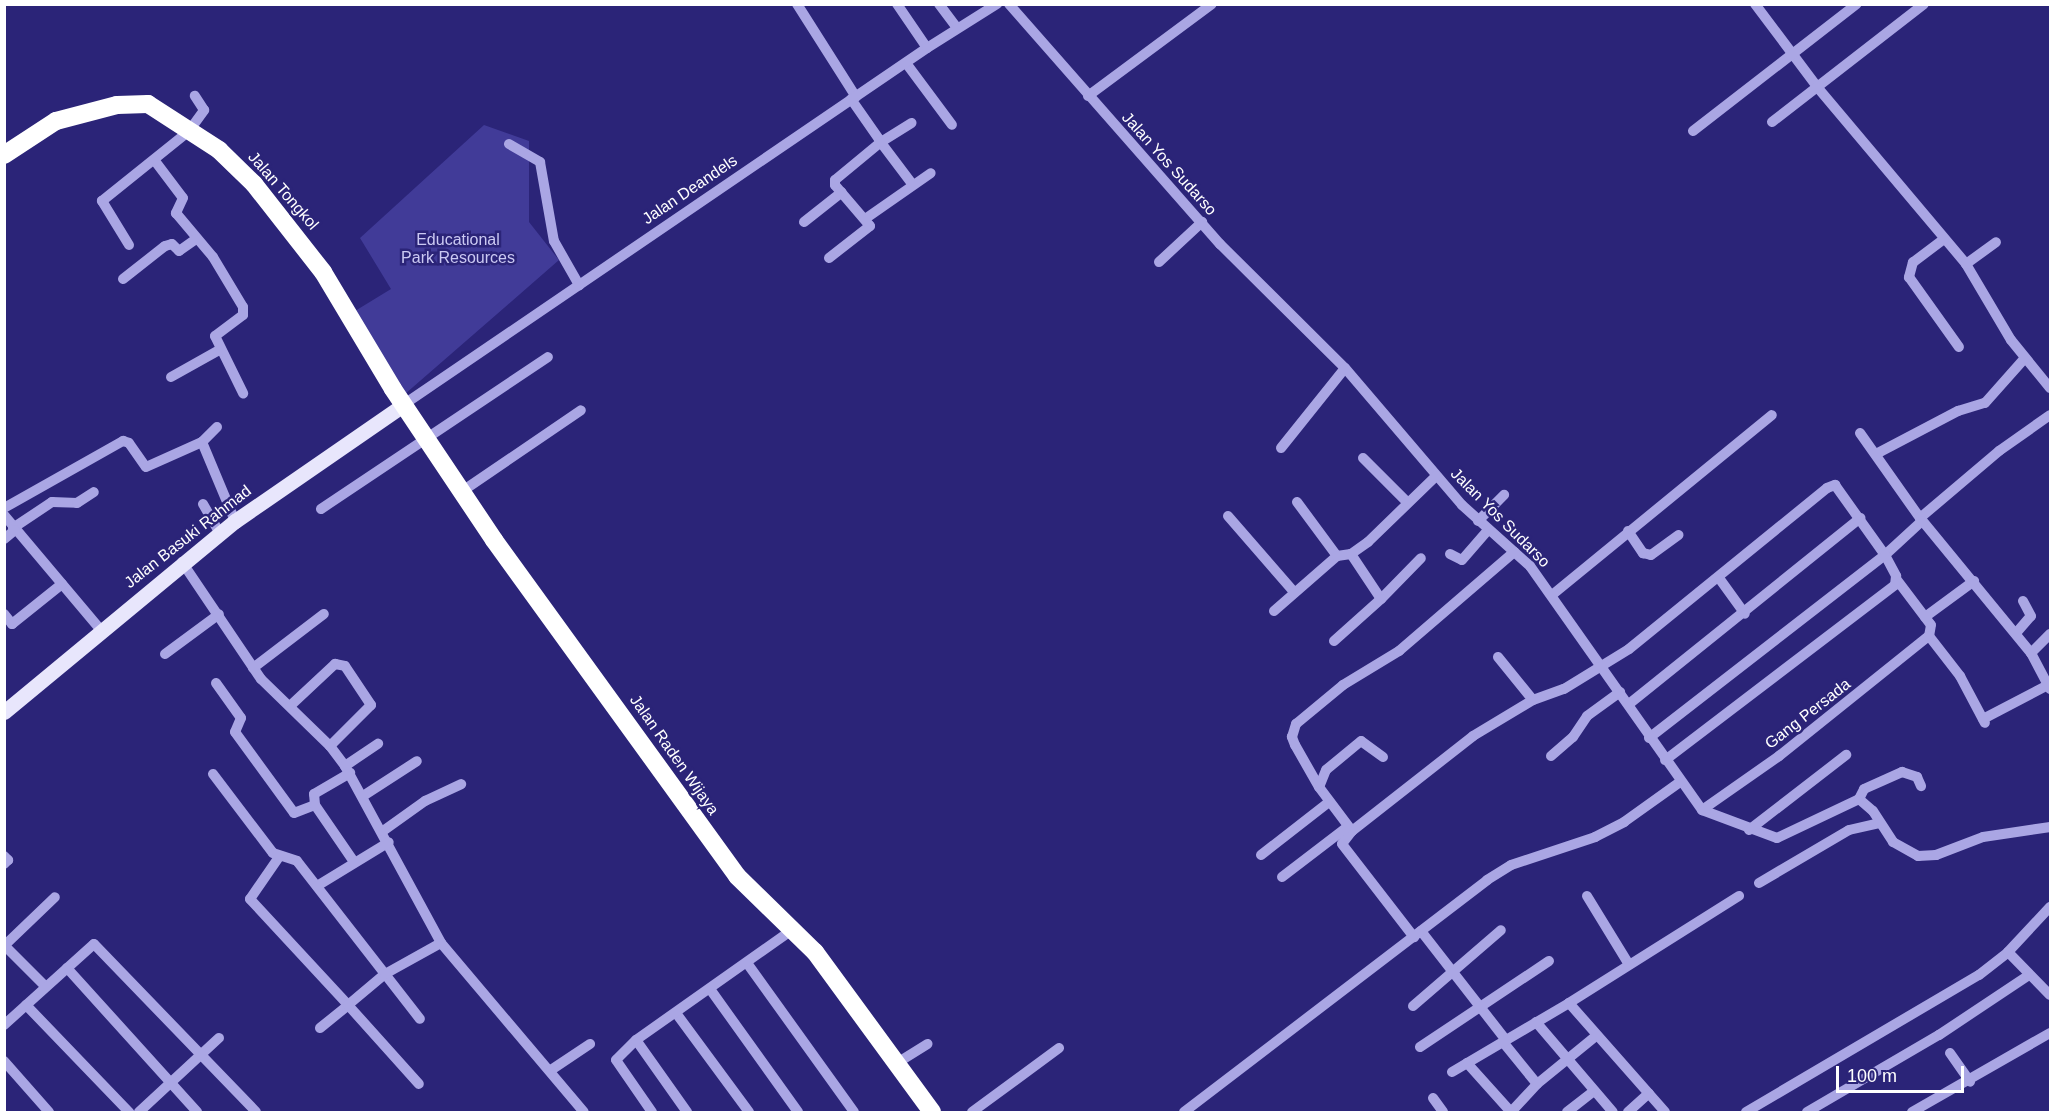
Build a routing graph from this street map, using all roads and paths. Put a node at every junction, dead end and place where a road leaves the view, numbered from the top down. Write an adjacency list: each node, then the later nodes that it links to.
1 (797, 4): 17 (street)
2 (897, 4): 11 (street)
3 (939, 4): 10 (street)
4 (998, 4): 10 (street, Jalan Deandels)
5 (1009, 4): 16 (street, Jalan Yos Sudarso)
6 (1212, 4): 16 (street)
7 (1755, 4): 12 (street)
8 (1857, 4): 12 (street)
9 (1924, 4): 14 (street)
10 (957, 28): 11 (street, Jalan Deandels)
11 (927, 48): 13 (street, Jalan Deandels)
12 (1794, 54): 14 (street); 21 (street)
13 (906, 63): 17 (street, Jalan Deandels); 20 (street)
14 (1818, 88): 18 (street); 34 (street)
15 (195, 96): 22 (street)
16 (1088, 96): 32 (street, Jalan Yos Sudarso)
17 (854, 98): 23 (street); 41 (street, Jalan Deandels)
18 (1772, 122)
19 (912, 123): 23 (street)
20 (952, 125)
21 (1693, 130)
22 (189, 131): 25 (highway, Jalan Tongkol); 26 (street); 50 (highway, Jalan Tongkol)
23 (881, 143): 28 (street); 29 (street)
24 (509, 144): 41 (street)
25 (4, 154)
26 (155, 161): 33 (street); 36 (street)
27 (931, 173): 28 (street)
28 (913, 184): 30 (street)
29 (842, 192): 30 (street); 31 (street)
30 (865, 219): 37 (street)
31 (804, 222)
32 (1202, 222): 38 (street); 46 (street, Jalan Yos Sudarso)
33 (196, 239): 40 (street); 43 (street)
34 (1944, 239): 39 (street); 42 (street)
35 (1996, 242): 39 (street)
36 (129, 245)
37 (829, 258)
38 (1159, 262)
39 (1966, 264): 45 (street)
40 (123, 279)
41 (581, 284): 50 (street, Jalan Deandels)
42 (1959, 346)
43 (221, 349): 47 (street); 49 (street)
44 (548, 357): 56 (street)
45 (2025, 358): 48 (street); 59 (street)
46 (1345, 368): 58 (street); 61 (street, Jalan Yos Sudarso)
47 (171, 377)
48 (2050, 388)
49 (243, 393)
50 (403, 405): 56 (highway, Jalan Raden Wijaya); 74 (main road, Jalan Basuki Rahmad)
51 (581, 410): 63 (street)
52 (1772, 415): 78 (street)
53 (2050, 415): 73 (street)
54 (217, 427): 57 (street)
55 (1860, 433): 59 (street)
56 (427, 438): 63 (highway, Jalan Raden Wijaya); 69 (street)
57 (202, 442): 68 (street); 74 (street)
58 (1281, 448)
59 (1876, 454): 73 (street)
60 (1363, 458): 66 (street)
61 (1436, 476): 66 (street); 75 (street, Jalan Yos Sudarso)
62 (94, 492): 76 (street)
63 (461, 492): 158 (highway, Jalan Raden Wijaya)
64 (1504, 495): 75 (street)
65 (1297, 502): 86 (street)
66 (1407, 502): 83 (street)
67 (203, 504): 79 (street)
68 (4, 508)
69 (321, 509)
70 (4, 515): 76 (street)
71 (1228, 516): 93 (street)
72 (1860, 519): 85 (street); 89 (street); 101 (street)
73 (1921, 519): 85 (street); 91 (street)
74 (235, 520): 79 (main road, Jalan Basuki Rahmad)
75 (1478, 521): 77 (street, Jalan Yos Sudarso)
76 (14, 529): 81 (street); 92 (street)
77 (1488, 530): 82 (street, Jalan Yos Sudarso); 84 (street)
78 (1628, 531): 80 (street); 94 (street)
79 (220, 533): 88 (main road, Jalan Basuki Rahmad)
80 (1679, 535)
81 (4, 539)
82 (1514, 552): 94 (street, Jalan Yos Sudarso); 134 (street)
83 (1351, 554): 86 (street); 95 (street)
84 (1450, 555)
85 (1885, 555): 90 (street); 121 (street)
86 (1337, 556): 93 (street)
87 (1421, 558): 95 (street)
88 (182, 562): 99 (street); 104 (main road, Jalan Basuki Rahmad)
89 (1716, 580): 101 (street); 112 (street)
90 (1897, 580): 102 (street); 127 (street)
91 (1974, 581): 102 (street); 105 (street)
92 (62, 584): 103 (street); 104 (street)
93 (1294, 592): 97 (street)
94 (1552, 595): 112 (street, Jalan Yos Sudarso)
95 (1382, 598): 108 (street)
96 (2023, 601): 105 (street)
97 (1274, 611)
98 (4, 614): 103 (street)
99 (219, 614): 110 (street); 113 (street)
100 (324, 614): 113 (street)
101 (1743, 616): 118 (street)
102 (1925, 617): 107 (street)
103 (8, 627)
104 (101, 630): 120 (main road, Jalan Basuki Rahmad)
105 (2017, 632): 109 (street)
106 (2050, 634): 109 (street)
107 (1929, 636): 115 (street); 139 (street, Gang Persada)
108 (1334, 641)
109 (2031, 653): 115 (street)
110 (165, 654)
111 (1498, 657): 117 (street)
112 (1599, 664): 116 (street, Jalan Yos Sudarso); 117 (street)
113 (253, 668): 119 (street)
114 (216, 682): 138 (street)
115 (2049, 687)
116 (1620, 692): 118 (street, Jalan Yos Sudarso); 126 (street)
117 (1533, 700): 142 (street)
118 (1629, 704): 121 (street, Jalan Yos Sudarso)
119 (290, 706): 123 (street); 123 (street)
120 (4, 712)
121 (1649, 738): 127 (street, Jalan Yos Sudarso)
122 (378, 744): 129 (street)
123 (330, 746): 129 (street)
124 (1846, 755): 143 (street)
125 (1383, 756): 134 (street)
126 (1551, 756)
127 (1665, 760): 131 (street, Jalan Yos Sudarso)
128 (417, 761): 135 (street)
129 (347, 769): 135 (street); 138 (street)
130 (213, 774): 148 (street)
131 (1680, 782): 139 (street, Jalan Yos Sudarso); 160 (street)
132 (461, 784): 144 (street)
133 (1921, 786): 136 (street, Jalan Yos Sudarso)
134 (1319, 787): 137 (street)
135 (363, 796): 144 (street)
136 (1859, 799): 140 (street); 143 (street, Jalan Yos Sudarso)
137 (1329, 802): 142 (street); 146 (street)
138 (315, 805): 149 (street)
139 (1702, 810): 143 (street, Jalan Yos Sudarso)
140 (1879, 823): 141 (street); 152 (street)
141 (2050, 827)
142 (1350, 829): 151 (street); 160 (street)
143 (1749, 830)
144 (382, 831): 145 (street)
145 (389, 842): 149 (street); 161 (street)
146 (1261, 855)
147 (4, 856): 150 (street)
148 (279, 857): 153 (street); 176 (street)
149 (354, 862): 153 (street)
150 (4, 864)
151 (1282, 877)
152 (1759, 882)
153 (317, 886): 169 (street)
154 (1740, 896): 166 (street)
155 (55, 897): 162 (street)
156 (1587, 897): 166 (street)
157 (2050, 907): 163 (street)
158 (792, 930): 165 (street); 197 (highway, Jalan Raden Wijaya)
159 (1501, 930): 168 (street)
160 (1417, 934): 168 (street); 222 (street)
161 (441, 943): 169 (street); 199 (street)
162 (5, 945): 171 (street)
163 (2008, 952): 170 (street); 228 (street)
164 (1549, 961): 178 (street)
165 (747, 963): 172 (street); 219 (street)
166 (1628, 963): 174 (street)
167 (67, 968): 171 (street); 194 (street); 202 (street)
168 (1453, 971): 177 (street); 178 (street)
169 (385, 974): 176 (street); 180 (street)
170 (2029, 975): 173 (street); 229 (street)
171 (46, 987): 175 (street)
172 (710, 989): 179 (street); 218 (street)
173 (2050, 995)
174 (1569, 1003): 181 (street); 185 (street)
175 (26, 1005): 182 (street); 210 (street)
176 (348, 1005): 183 (street); 203 (street)
177 (1413, 1006)
178 (1482, 1007): 188 (street); 191 (street)
179 (676, 1013): 187 (street); 217 (street)
180 (420, 1019)
181 (1536, 1022): 188 (street); 196 (street)
182 (4, 1025)
183 (320, 1028)
184 (2050, 1033): 201 (street)
185 (1597, 1035): 196 (street); 206 (street)
186 (219, 1038): 194 (street)
187 (636, 1040): 215 (street); 216 (street)
188 (1505, 1041): 198 (street); 204 (street)
189 (591, 1044): 199 (street)
190 (927, 1044): 197 (street)
191 (1420, 1047)
192 (1059, 1048): 221 (street)
193 (1950, 1053): 201 (street)
194 (201, 1055): 202 (street); 213 (street)
195 (4, 1061): 209 (street)
196 (1569, 1061): 204 (street); 205 (street)
197 (897, 1063): 220 (highway, Jalan Raden Wijaya)
198 (1467, 1063): 200 (street); 208 (street)
199 (551, 1071): 214 (street)
200 (1452, 1072)
201 (1970, 1082): 230 (street)
202 (170, 1084): 211 (street); 212 (street)
203 (419, 1084)
204 (1537, 1084): 208 (street)
205 (1594, 1091): 224 (street); 225 (street)
206 (1649, 1093): 226 (street); 227 (street)
207 (1433, 1098): 223 (street)
208 (1510, 1112)
209 (50, 1113)
210 (129, 1113)
211 (139, 1113)
212 (197, 1113)
213 (256, 1113)
214 (584, 1113)
215 (652, 1113)
216 (687, 1113)
217 (749, 1113)
218 (798, 1113)
219 (854, 1113)
220 (932, 1113)
221 (972, 1113)
222 (1184, 1113)
223 (1443, 1113)
224 (1567, 1113)
225 (1612, 1113)
226 (1628, 1113)
227 (1665, 1113)
228 (1746, 1113)
229 (1807, 1113)
230 (1912, 1113)

